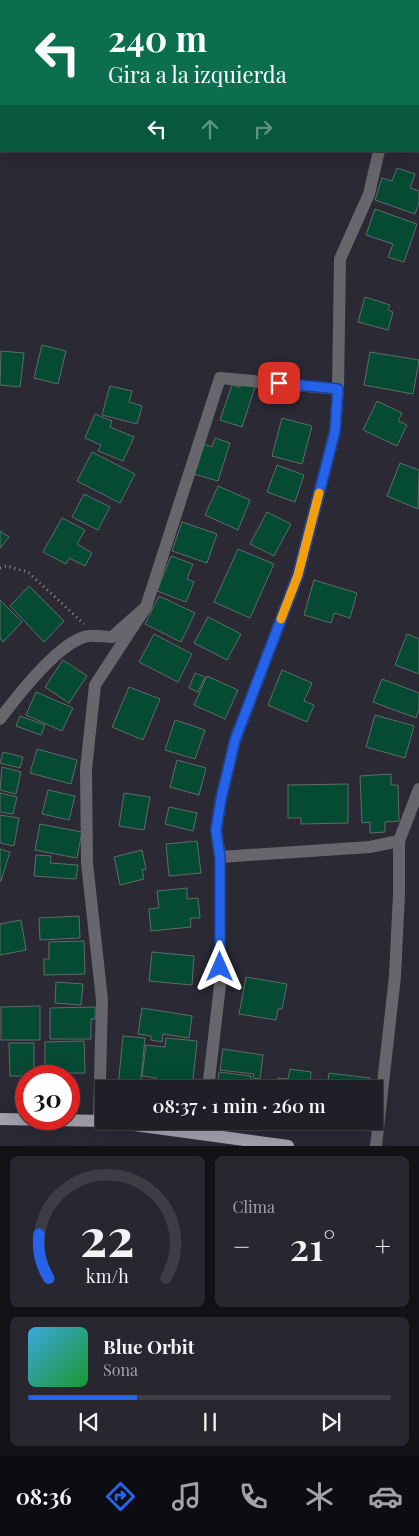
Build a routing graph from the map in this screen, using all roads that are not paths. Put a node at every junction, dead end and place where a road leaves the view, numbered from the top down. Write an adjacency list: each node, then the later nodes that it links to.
1 (379, 152): 2 (street)
2 (338, 389): 3 (street); 7 (street)
3 (146, 606): 4 (street); 8 (street)
4 (0, 718)
5 (419, 789): 6 (street)
6 (399, 841): 7 (street); 16 (street)
7 (220, 858): 9 (street)
8 (103, 1080)
9 (209, 1080)
10 (0, 1119): 11 (main road)
11 (95, 1121)
12 (172, 1130): 14 (main road)
13 (204, 1130): 14 (street)
14 (203, 1134): 15 (main road)
15 (288, 1146)
16 (376, 1146)

